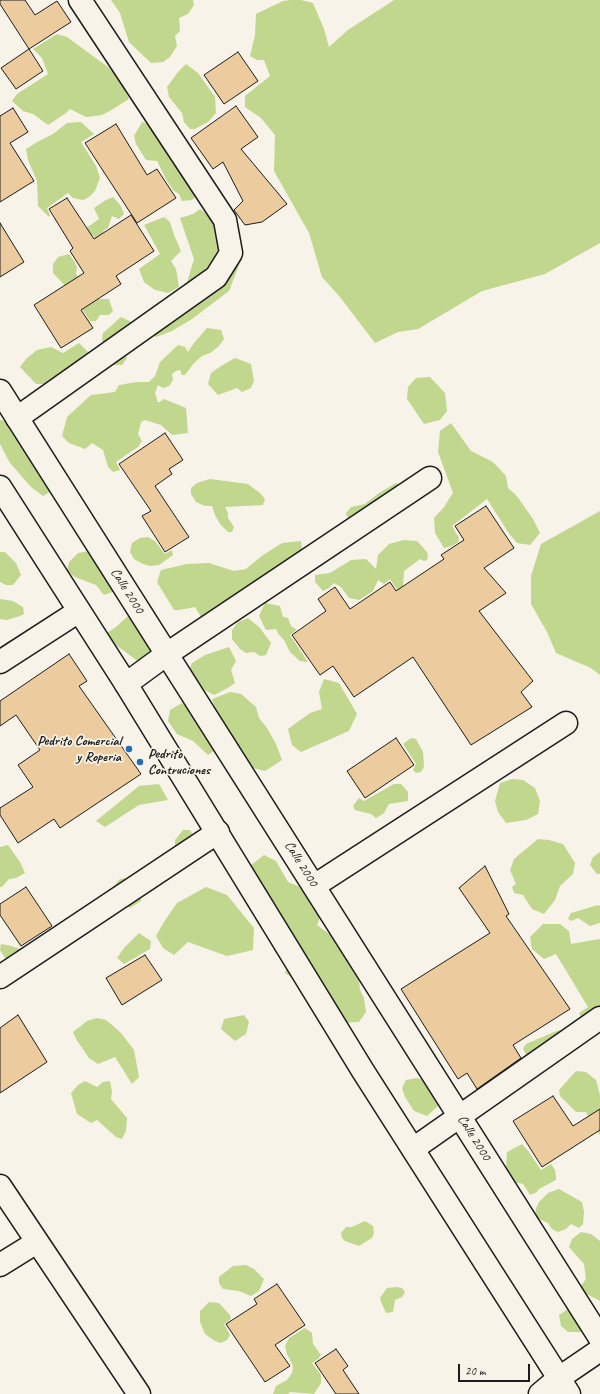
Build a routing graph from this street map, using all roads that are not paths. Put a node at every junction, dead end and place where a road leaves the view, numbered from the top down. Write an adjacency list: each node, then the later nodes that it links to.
1 (80, 0): 3 (street)
2 (0, 391): 3 (street, Calle 2000)
3 (17, 418): 7 (street, Calle 2000)
4 (430, 478): 7 (street)
5 (0, 487): 6 (street)
6 (79, 611): 8 (street); 9 (street)
7 (167, 654): 9 (street); 12 (street, Calle 2000)
8 (0, 662)
9 (126, 684): 11 (street)
10 (566, 723): 12 (street)
11 (218, 832): 13 (street); 16 (street)
12 (314, 886): 15 (street, Calle 2000)
13 (0, 977)
14 (600, 1018): 15 (street)
15 (460, 1116): 16 (street); 20 (street, Calle 2000)
16 (413, 1149): 22 (street)
17 (0, 1186): 18 (street)
18 (36, 1242): 19 (street); 23 (street)
19 (0, 1265)
20 (600, 1338)
21 (600, 1350): 22 (street)
22 (564, 1386): 24 (street)
23 (139, 1394)
24 (540, 1394)

